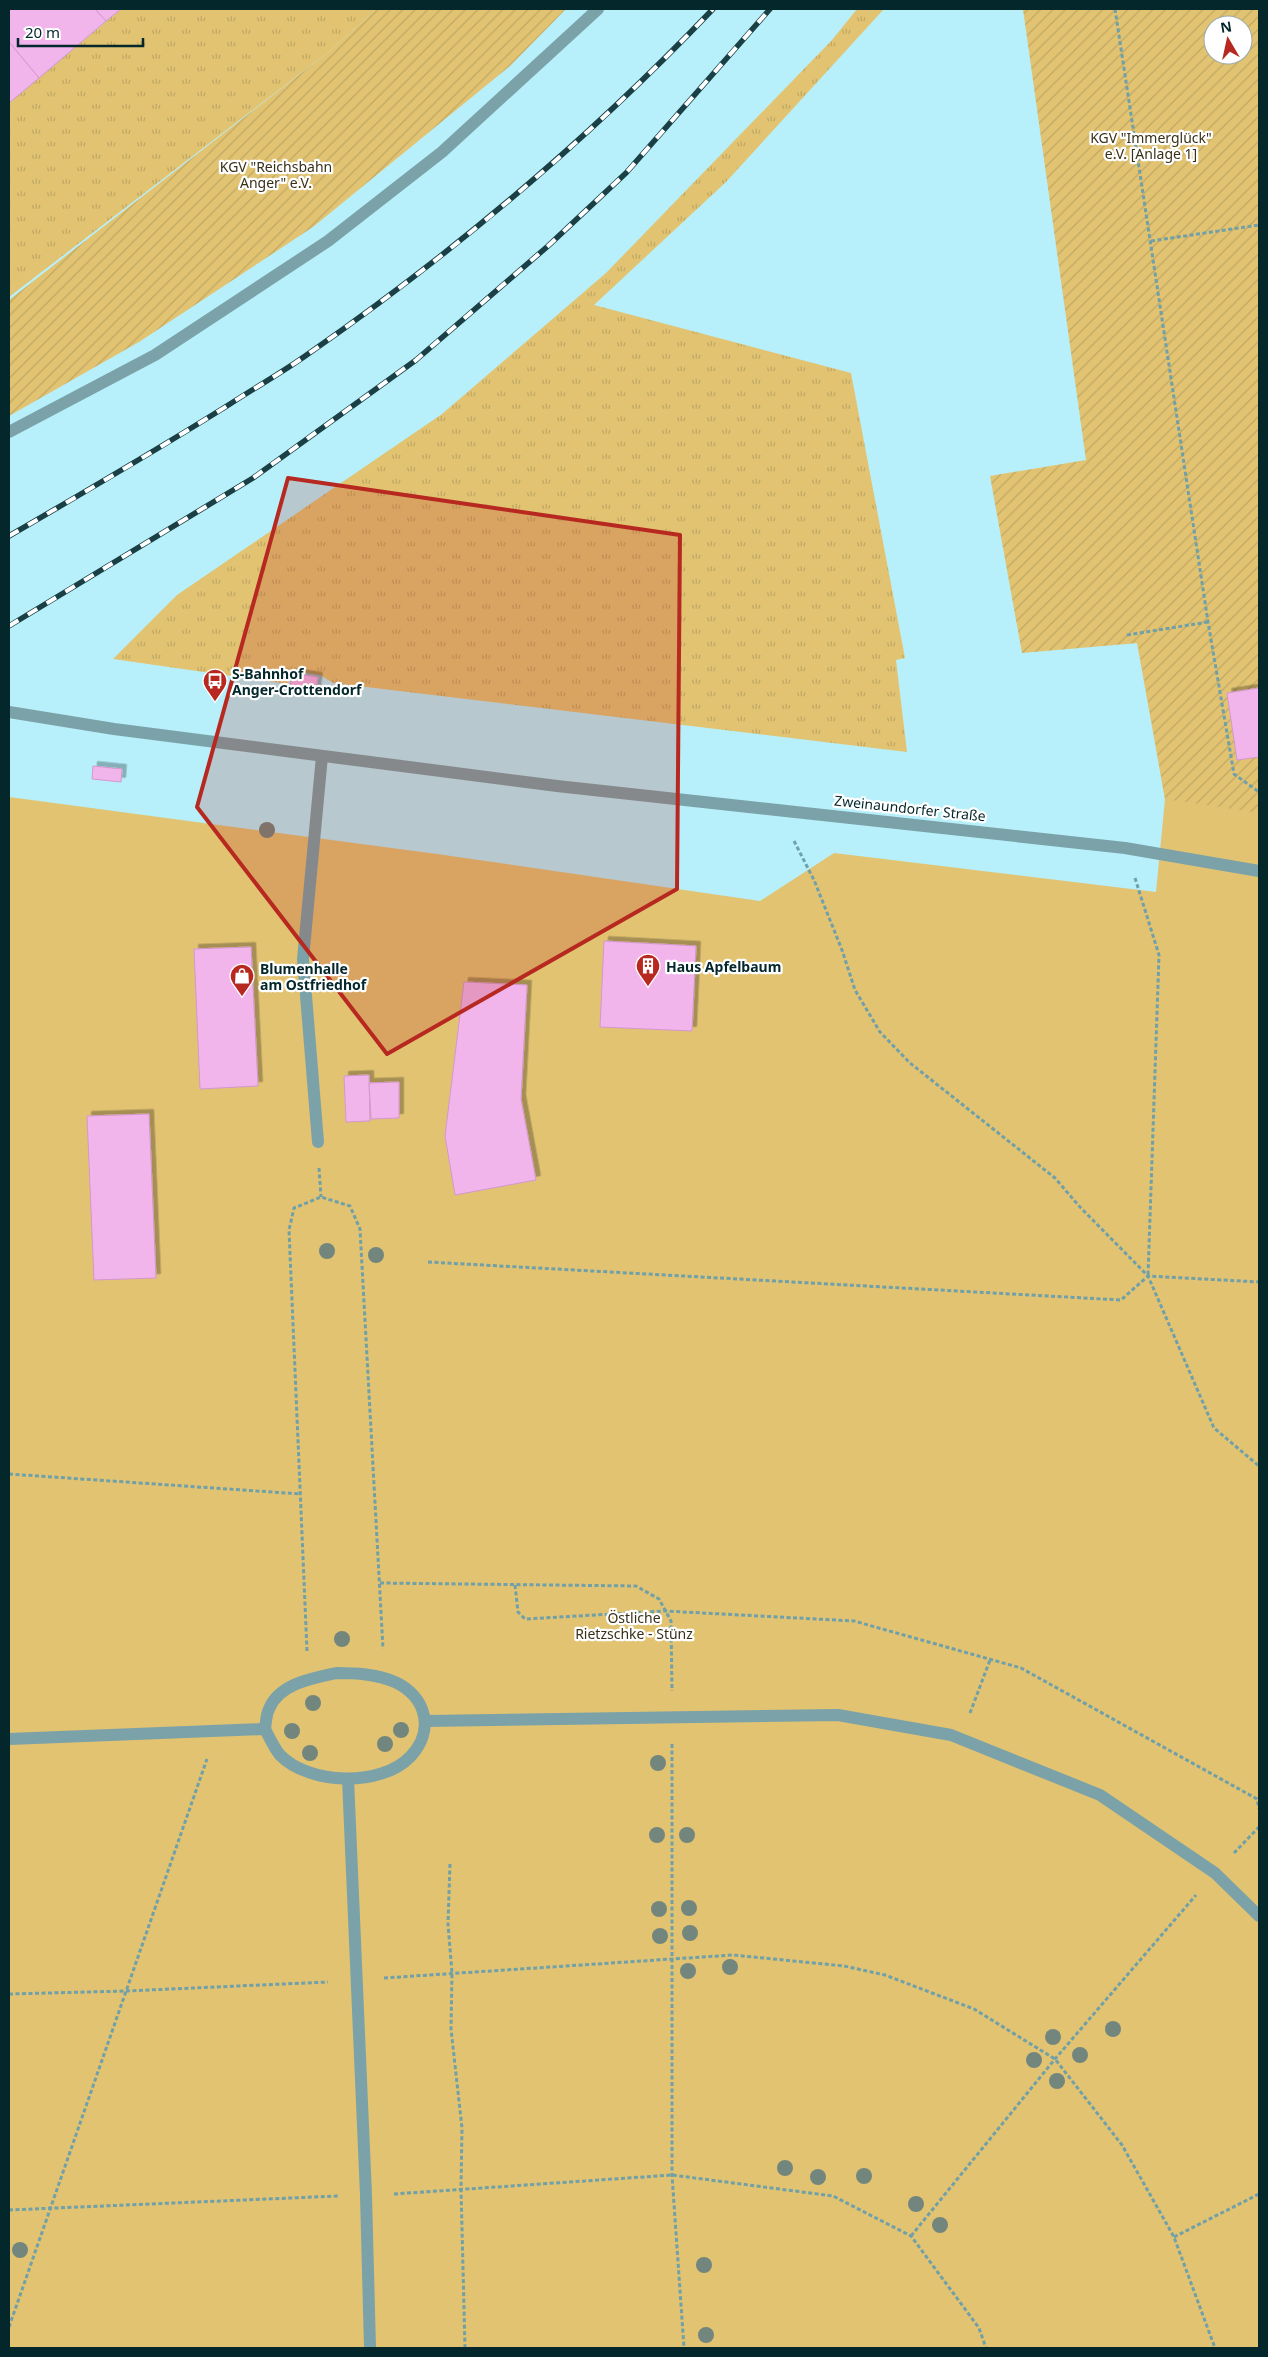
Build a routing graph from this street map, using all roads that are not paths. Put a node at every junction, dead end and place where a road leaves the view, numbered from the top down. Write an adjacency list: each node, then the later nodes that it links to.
1 (598, 9): 2 (street)
2 (9, 432)
3 (9, 712): 4 (street, Zweinaundorfer Straße)
4 (322, 756): 5 (street, Zweinaundorfer Straße); 6 (street)
5 (1259, 871)
6 (318, 1142)
7 (426, 1721): 8 (street); 10 (street); 11 (street)
8 (265, 1729): 9 (street); 10 (street)
9 (9, 1739)
10 (348, 1779): 12 (street)
11 (1259, 1916)
12 (370, 2348)

